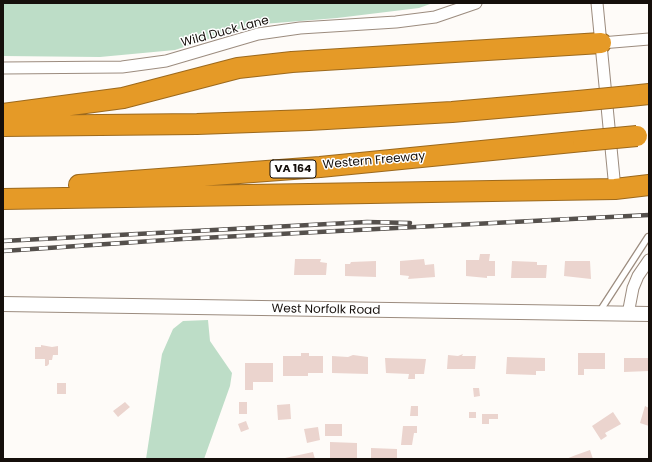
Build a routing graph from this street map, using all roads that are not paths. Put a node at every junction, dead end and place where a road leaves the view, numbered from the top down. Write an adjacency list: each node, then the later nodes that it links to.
1 (476, 3): 5 (street, Wild Duck Lane)
2 (597, 3): 4 (street)
3 (649, 39): 4 (street)
4 (601, 43): 7 (highway); 11 (street)
5 (3, 68)
6 (640, 95): 8 (highway, bridge)
7 (3, 114)
8 (3, 126)
9 (643, 135): 12 (highway, Western Freeway / VA 164, bridge)
10 (649, 185): 11 (highway)
11 (615, 189): 13 (highway)
12 (3, 190)
13 (3, 199)
14 (648, 237): 17 (lane)
15 (649, 260): 18 (street)
16 (3, 304): 17 (street, West Norfolk Road)
17 (599, 313): 18 (street, West Norfolk Road)
18 (628, 314): 19 (street, West Norfolk Road)
19 (649, 314)

